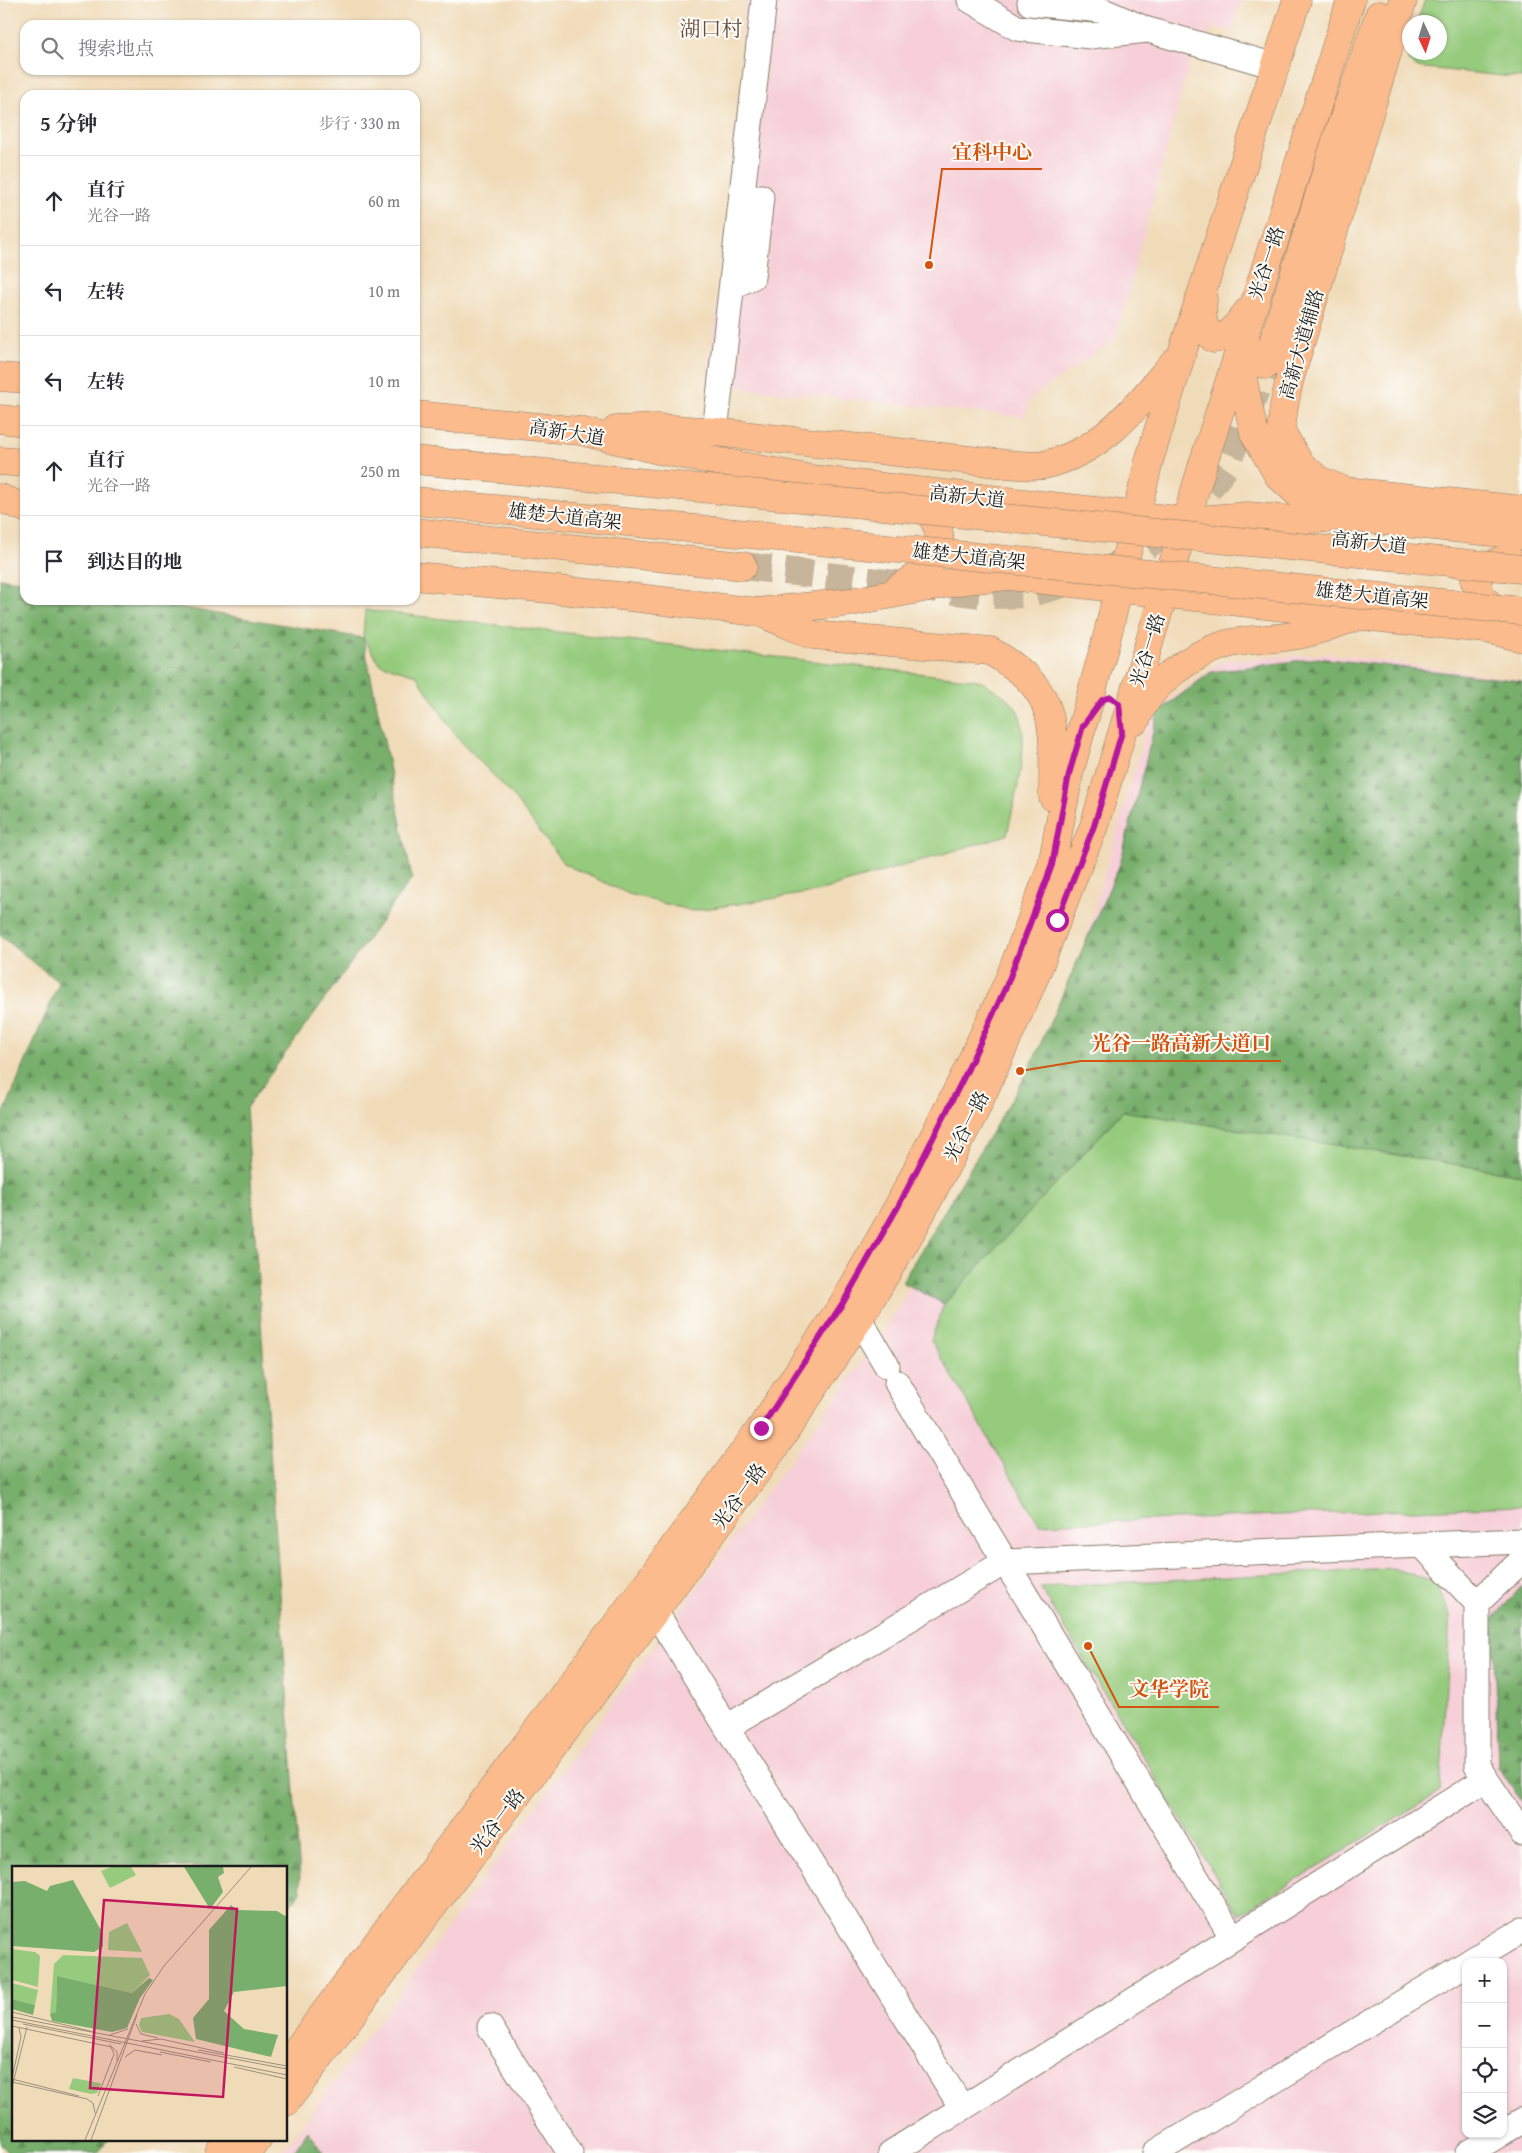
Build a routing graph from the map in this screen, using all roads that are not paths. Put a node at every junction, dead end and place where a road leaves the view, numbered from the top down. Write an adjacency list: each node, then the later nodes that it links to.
1 (764, 0): 11 (street)
2 (970, 0): 8 (street)
3 (1351, 0): 13 (main road, 光谷一路)
4 (1384, 0): 15 (main road)
5 (1403, 0): 28 (main road, 高新大道辅路)
6 (1030, 3): 8 (street)
7 (1292, 3): 9 (main road, 光谷一路)
8 (1148, 30): 9 (street)
9 (1276, 66): 12 (main road, 光谷一路)
10 (761, 197): 11 (street)
11 (732, 286): 20 (street)
12 (1203, 290): 13 (main road); 14 (main road, 光谷一路)
13 (1249, 316): 30 (main road); 31 (main road, 光谷一路)
14 (1182, 353): 20 (main road); 29 (main road, 光谷一路)
15 (1266, 365)
16 (0, 377): 17 (main road)
17 (20, 379)
18 (420, 415): 19 (main road, 高新大道)
19 (580, 431): 20 (main road); 22 (main road, 高新大道)
20 (715, 432)
21 (420, 460): 33 (main road, bridge)
22 (891, 488): 29 (main road, 高新大道); 38 (main road)
23 (0, 498): 25 (main road)
24 (420, 502): 39 (main road, 雄楚大道高架, bridge)
25 (20, 507)
26 (20, 509): 27 (main road)
27 (0, 510)
28 (1522, 510)
29 (1136, 516): 31 (main road, 高新大道); 36 (main road, 光谷一路)
30 (1345, 517): 31 (main road); 33 (main road)
31 (1186, 521): 33 (main road, 高新大道); 37 (main road, 光谷一路)
32 (420, 533): 34 (main road)
33 (1519, 555): 42 (main road)
34 (743, 566)
35 (420, 576): 40 (main road)
36 (1119, 588): 37 (main road); 38 (main road); 47 (main road, 光谷一路)
37 (1164, 593): 41 (main road); 48 (main road, 光谷一路)
38 (891, 594): 40 (main road)
39 (1522, 611)
40 (757, 612): 50 (main road)
41 (1362, 616): 43 (main road); 49 (main road)
42 (1522, 621)
43 (1486, 629): 44 (main road); 45 (main road); 46 (main road)
44 (1522, 629)
45 (1522, 638)
46 (1522, 644)
47 (1083, 726): 48 (main road); 50 (main road, 光谷一路)
48 (1122, 732): 49 (main road, 光谷一路)
49 (1094, 826): 51 (main road, 光谷一路)
50 (1052, 865): 66 (main road, 光谷一路)
51 (859, 1319): 55 (street); 57 (main road, 光谷一路)
52 (1522, 1541): 53 (street)
53 (1422, 1545): 55 (street); 56 (street)
54 (1522, 1560): 56 (street)
55 (1006, 1562): 58 (street); 62 (street)
56 (1477, 1603): 59 (street)
57 (655, 1611): 58 (street); 67 (main road, 光谷一路)
58 (727, 1727): 68 (street)
59 (1486, 1779): 60 (street); 62 (street)
60 (1522, 1833)
61 (1522, 1930): 63 (street)
62 (1233, 1938): 68 (street)
63 (1476, 1958)
64 (1462, 1967): 74 (street)
65 (490, 2027): 77 (street)
66 (288, 2061)
67 (288, 2099)
68 (962, 2108): 78 (street)
69 (1522, 2120): 70 (street)
70 (1507, 2129)
71 (1493, 2138): 80 (street)
72 (229, 2140): 75 (main road)
73 (257, 2140): 76 (main road)
74 (1182, 2146): 79 (street)
75 (219, 2153)
76 (248, 2153)
77 (570, 2153)
78 (891, 2153)
79 (1155, 2153)
80 (1469, 2153)

